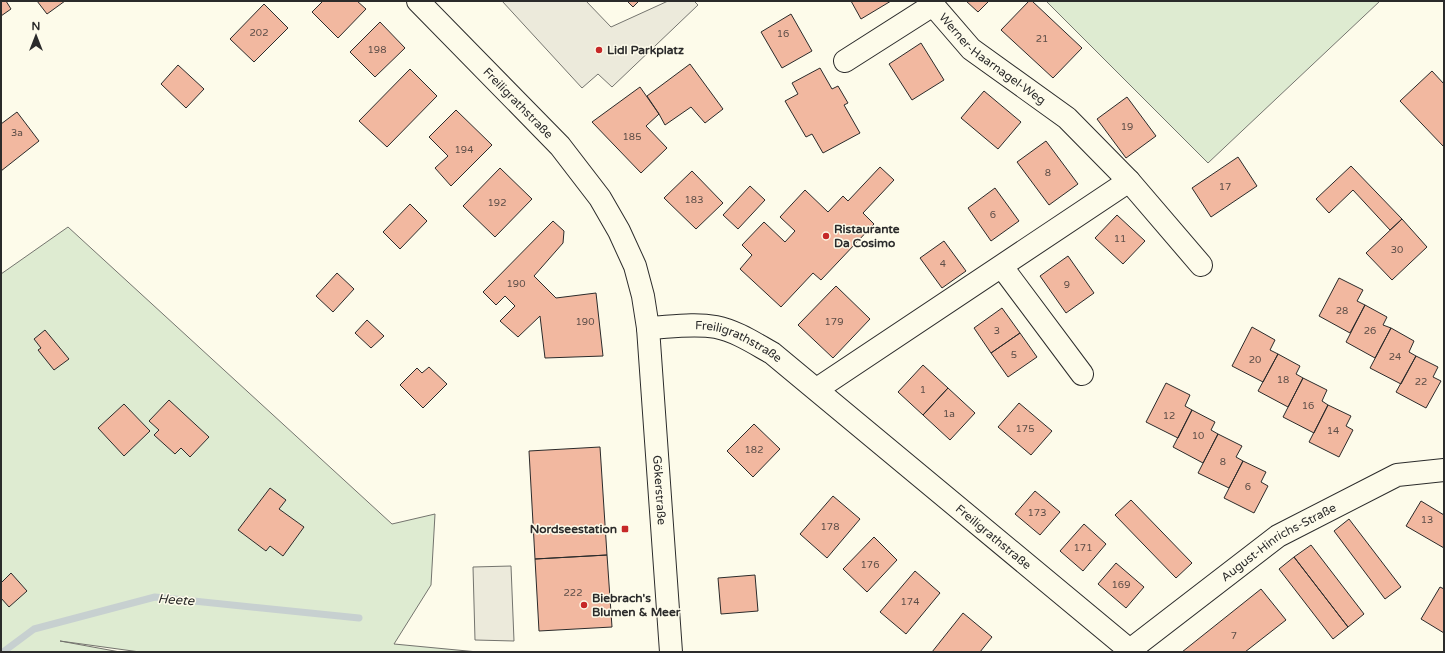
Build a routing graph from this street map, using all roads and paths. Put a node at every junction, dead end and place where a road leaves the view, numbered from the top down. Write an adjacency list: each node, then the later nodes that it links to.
1 (418, 1): 6 (street, Freiligrathstraße)
2 (846, 61): 3 (street, Werner-Haarnagel-Weg)
3 (1129, 181): 4 (street, Werner-Haarnagel-Weg); 5 (street)
4 (1201, 264)
5 (1002, 266): 7 (street); 8 (street)
6 (648, 328): 8 (street, Freiligrathstraße); 11 (street, Gökerstraße)
7 (1082, 374)
8 (817, 389): 10 (street, Freiligrathstraße)
9 (1444, 470): 10 (street, August-Hinrichs-Straße)
10 (1131, 651)
11 (672, 652)

